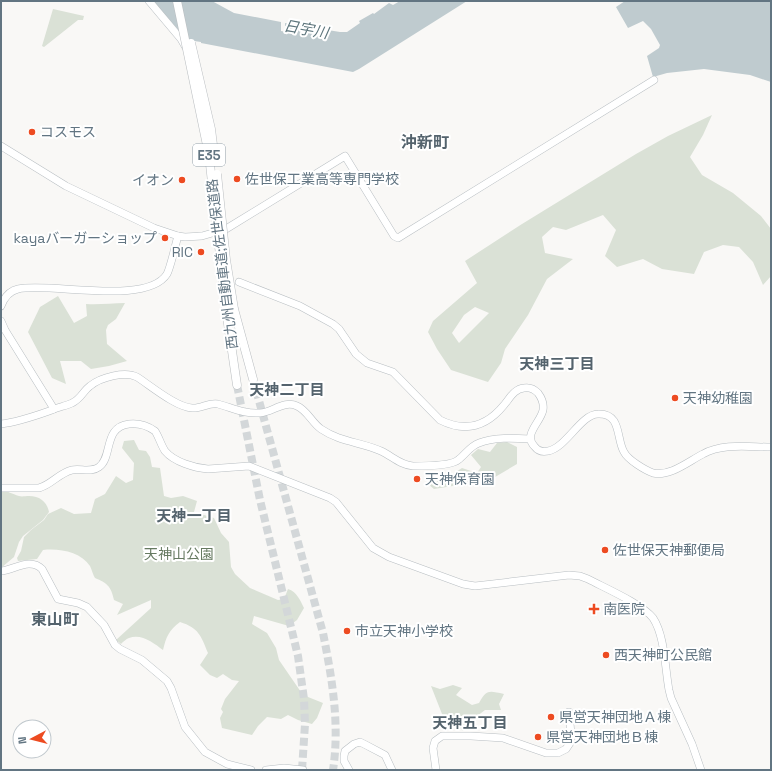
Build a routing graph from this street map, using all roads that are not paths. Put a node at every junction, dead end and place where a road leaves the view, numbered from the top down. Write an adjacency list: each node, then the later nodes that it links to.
1 (149, 1): 4 (street)
2 (178, 1): 4 (street, bridge); 11 (highway, 西九州自動車道;佐世保道路 / E35, bridge)
3 (182, 1): 11 (highway, 西九州自動車道;佐世保道路 / E35, bridge)
4 (193, 60): 7 (street)
5 (654, 80): 7 (street)
6 (1, 146): 8 (street)
7 (226, 229): 8 (street)
8 (178, 236): 10 (street)
9 (239, 282): 17 (street)
10 (1, 306)
11 (230, 310): 13 (highway, 西九州自動車道;佐世保道路 / E35); 14 (highway, 西九州自動車道;佐世保道路 / E35)
12 (1, 321): 15 (street)
13 (253, 379)
14 (237, 385)
15 (54, 409): 16 (street); 17 (street)
16 (1, 424)
17 (530, 439): 18 (street)
18 (771, 447)
19 (1, 488): 28 (street)
20 (1, 571): 22 (street)
21 (569, 712): 27 (street)
22 (251, 770)
23 (266, 770): 24 (street)
24 (303, 770)
25 (350, 770): 26 (street)
26 (392, 770)
27 (436, 770)
28 (701, 770)

